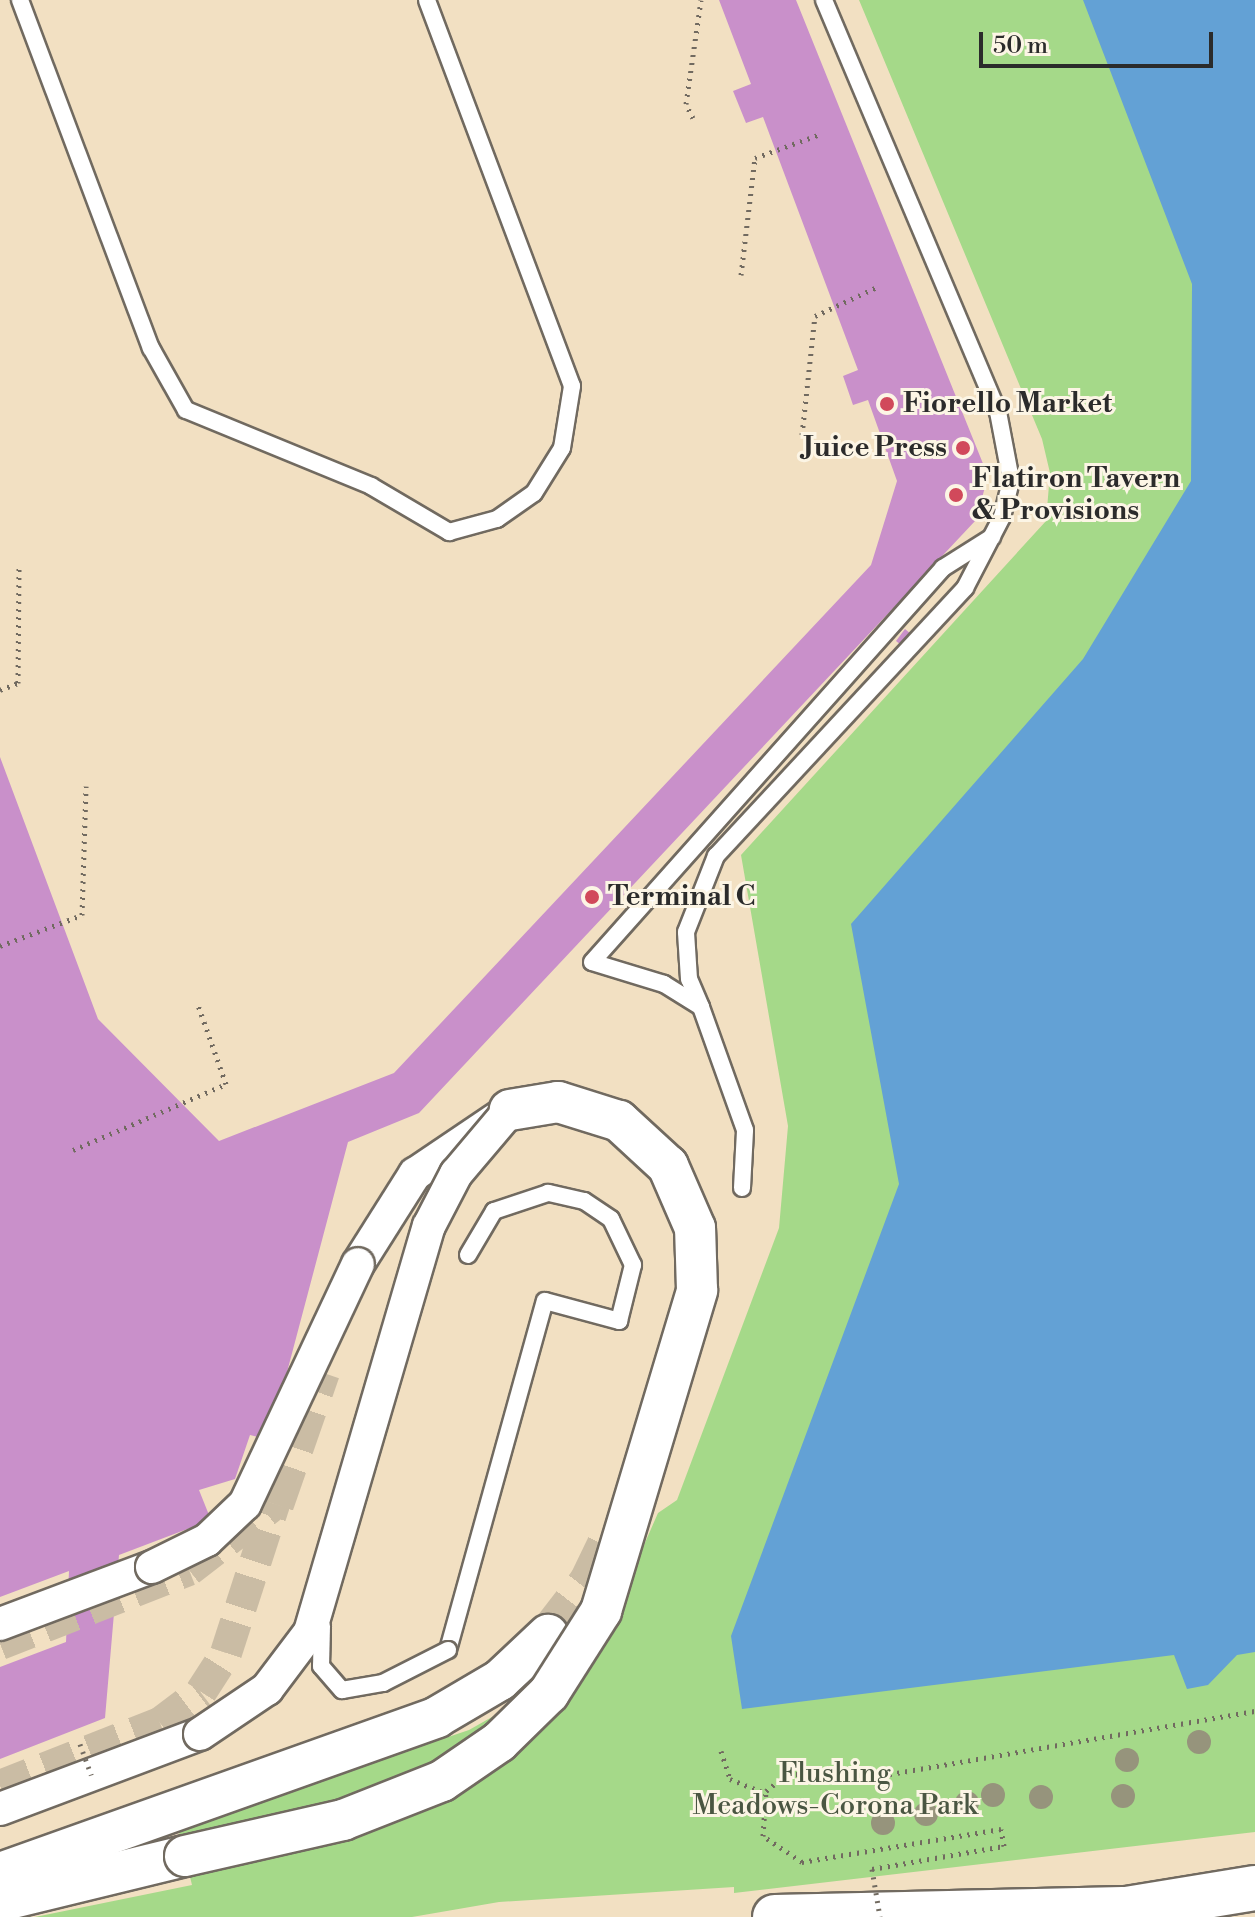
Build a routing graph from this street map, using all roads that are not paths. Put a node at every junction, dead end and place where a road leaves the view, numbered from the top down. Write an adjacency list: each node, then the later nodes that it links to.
1 (20, 0): 2 (lane)
2 (427, 0)
3 (824, 0): 4 (lane)
4 (993, 536): 5 (lane); 5 (lane)
5 (701, 1007): 7 (lane)
6 (510, 1110): 9 (street, bridge); 10 (street, bridge); 15 (street, bridge)
7 (742, 1188)
8 (468, 1255): 9 (lane, bridge)
9 (326, 1585): 12 (street, bridge)
10 (0, 1624)
11 (548, 1635): 13 (street)
12 (0, 1809)
13 (0, 1873)
14 (1251, 1888): 16 (highway)
15 (0, 1901)
16 (1123, 1909): 17 (highway); 18 (highway)
17 (775, 1917)
18 (1080, 1917)

